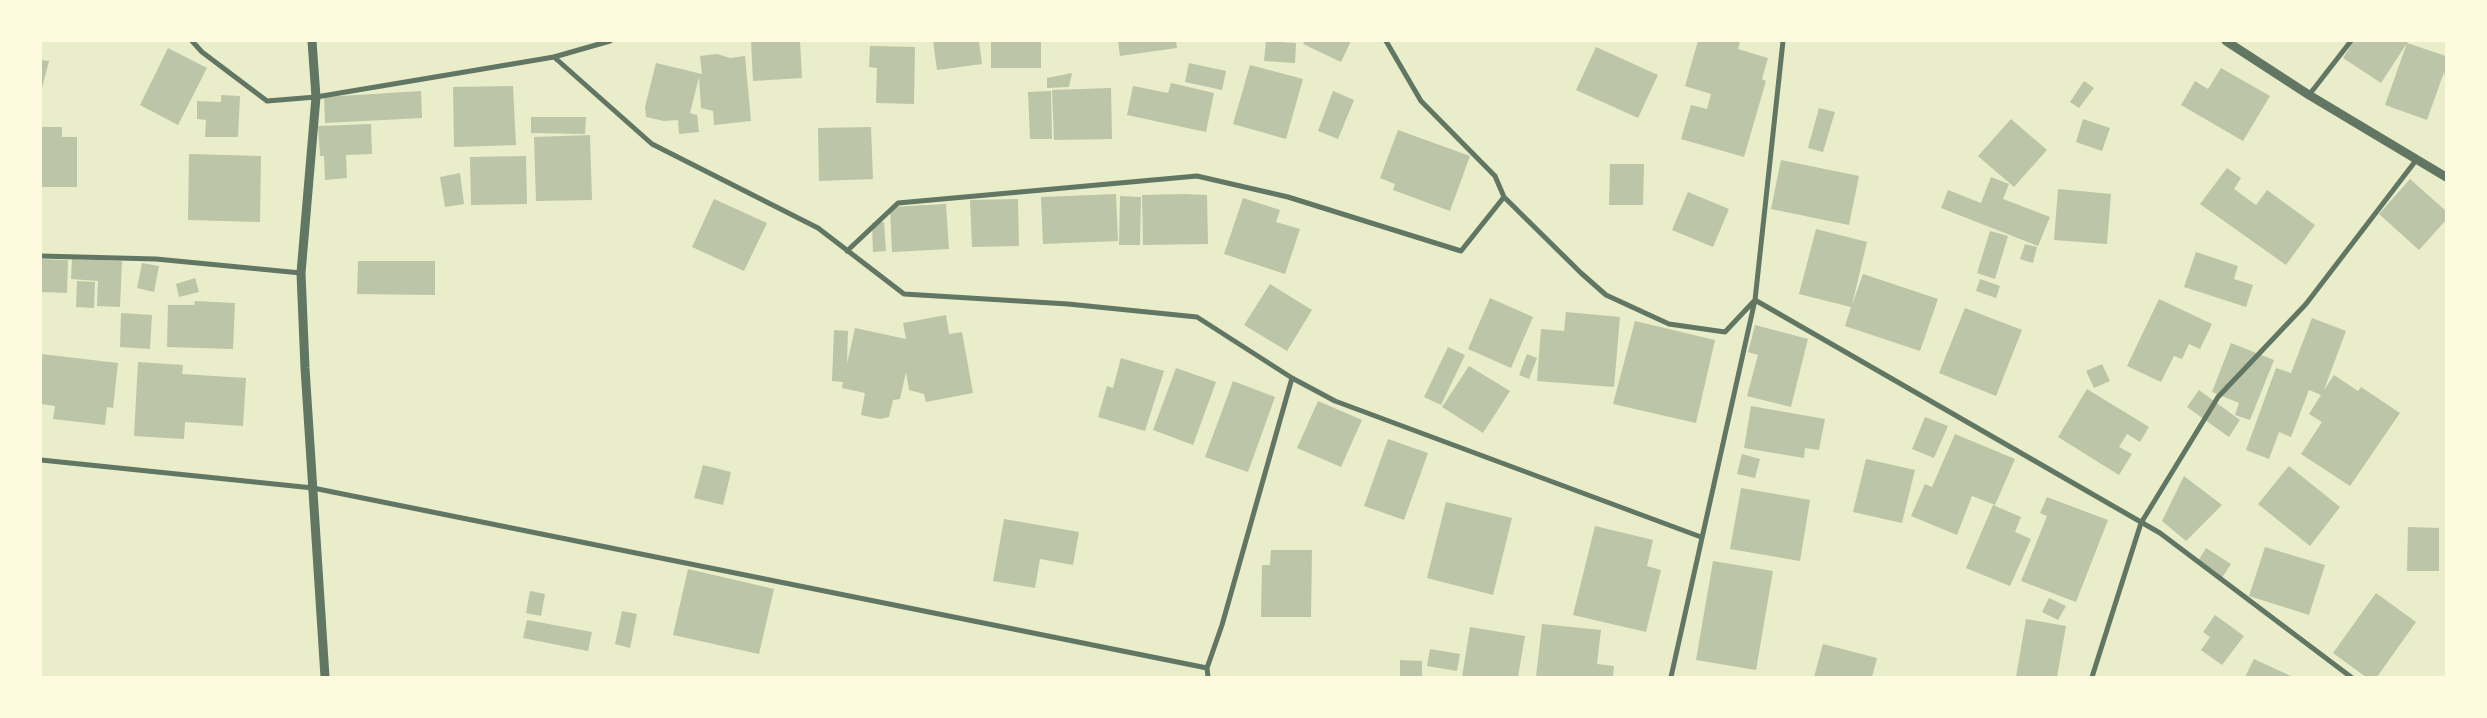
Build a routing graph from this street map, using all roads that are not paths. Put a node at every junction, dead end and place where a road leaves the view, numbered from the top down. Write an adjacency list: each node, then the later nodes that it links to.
1 (192, 41): 10 (street)
2 (312, 41): 10 (street)
3 (610, 41): 8 (street)
4 (1386, 41): 13 (street)
5 (1783, 41): 17 (street)
6 (2226, 41): 9 (street)
7 (2351, 41): 9 (street)
8 (554, 57): 10 (street); 14 (street)
9 (2309, 95): 11 (street)
10 (316, 97): 16 (street)
11 (2417, 159): 12 (street); 21 (street)
12 (2446, 176)
13 (1504, 197): 14 (street); 17 (street)
14 (848, 251): 18 (street)
15 (41, 256): 16 (street)
16 (301, 274): 20 (street)
17 (1755, 300): 21 (street); 22 (street)
18 (1292, 378): 22 (street); 23 (street)
19 (41, 460): 20 (street)
20 (313, 488): 23 (street); 24 (street)
21 (2141, 523): 27 (street); 28 (street)
22 (1701, 537): 26 (street)
23 (1207, 668): 25 (street)
24 (325, 677)
25 (1208, 677)
26 (1671, 677)
27 (2092, 677)
28 (2351, 677)

